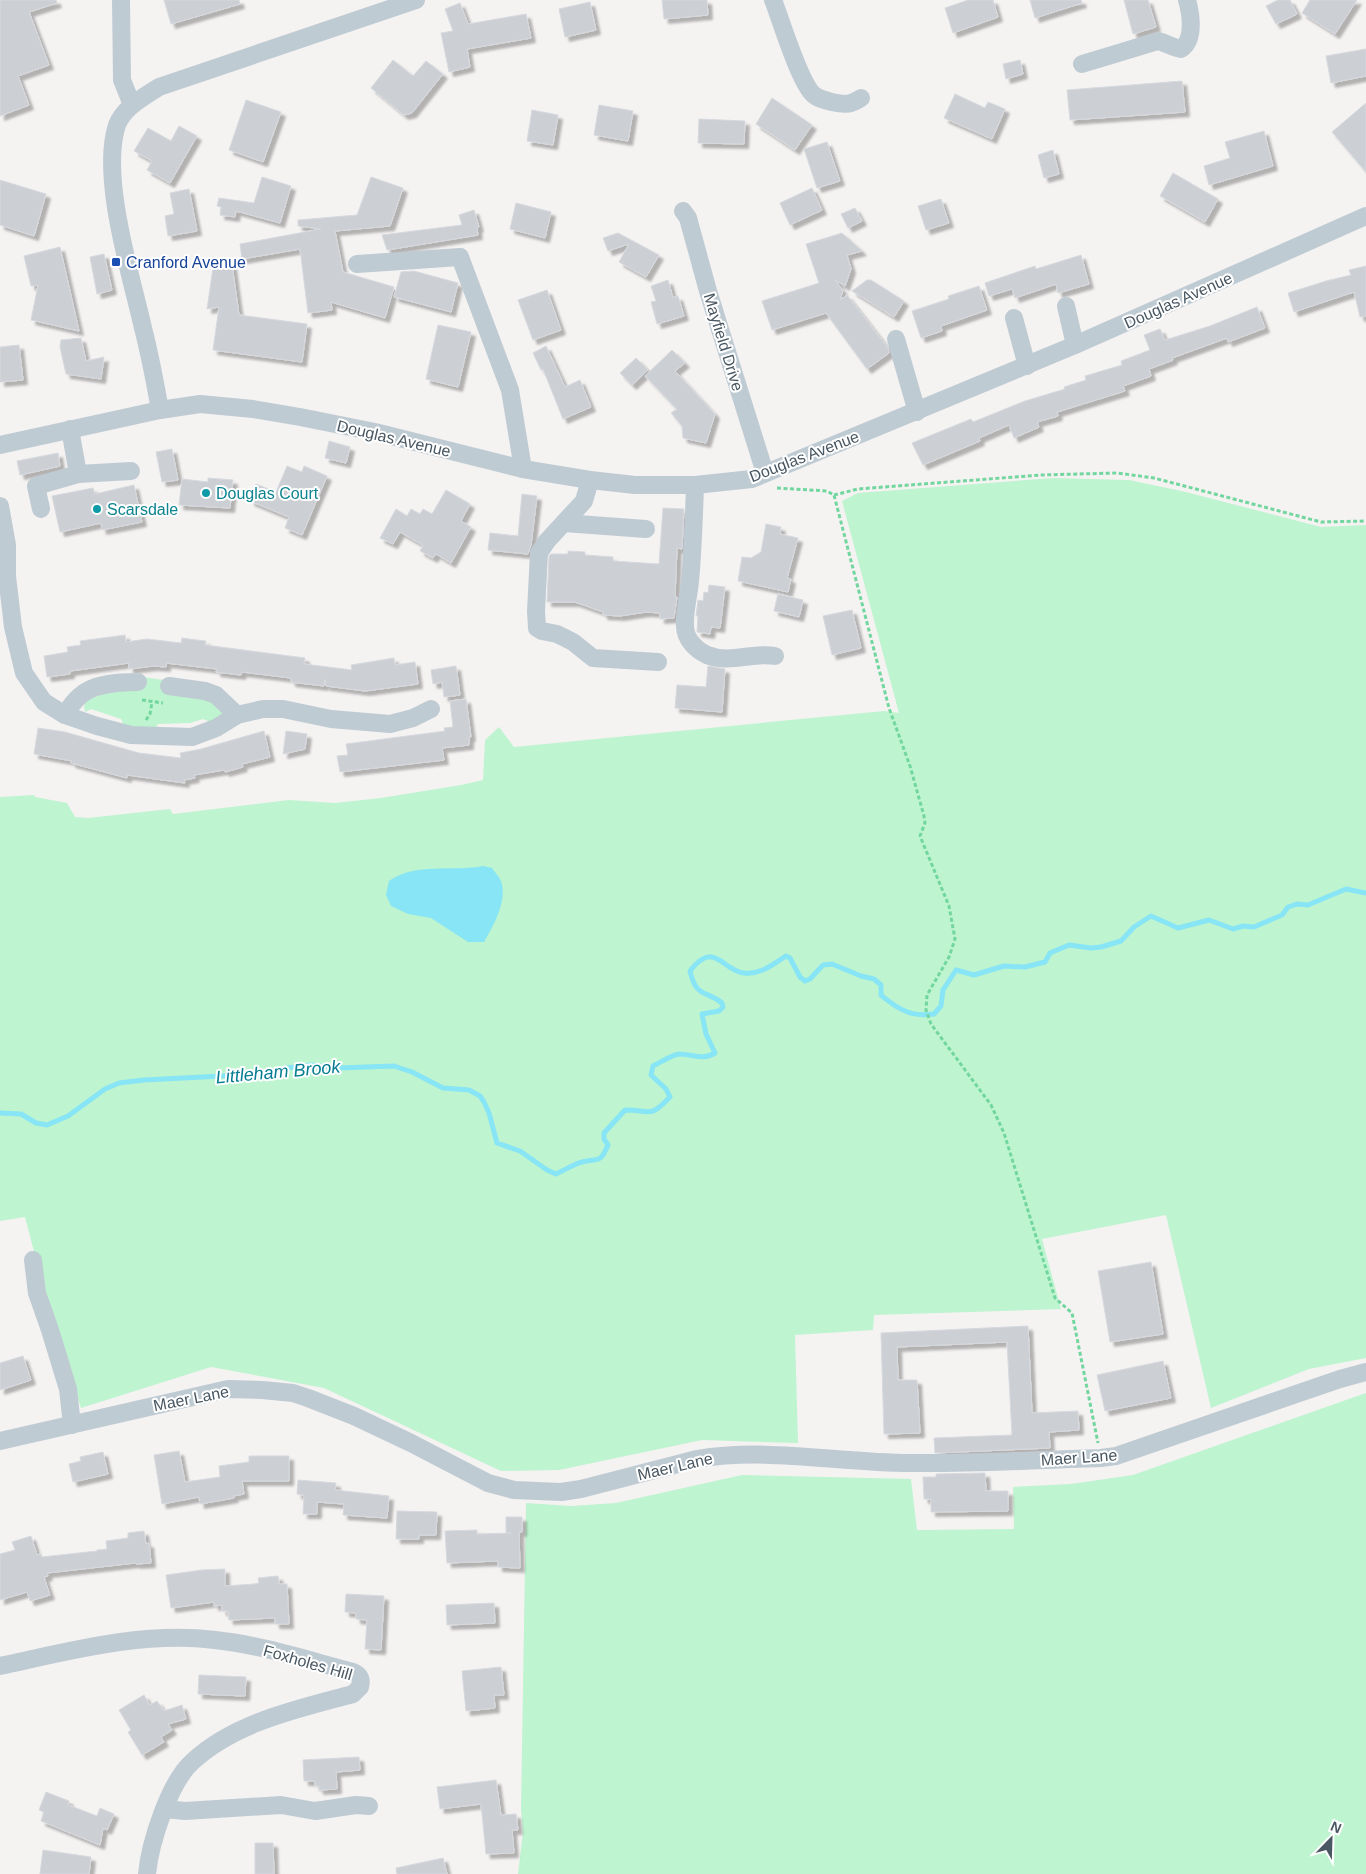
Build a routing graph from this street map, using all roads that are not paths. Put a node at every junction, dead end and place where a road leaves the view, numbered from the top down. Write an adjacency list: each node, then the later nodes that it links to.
1 (121, 0): 8 (street)
2 (416, 0): 5 (street)
3 (773, 0): 7 (street)
4 (1187, 0): 6 (street)
5 (398, 3): 8 (street)
6 (1082, 64)
7 (861, 98)
8 (132, 105): 17 (street)
9 (683, 211): 24 (street, Mayfield Drive)
10 (1366, 216): 15 (street, Douglas Avenue)
11 (357, 264): 21 (street)
12 (1066, 306): 15 (street)
13 (1014, 318): 16 (street)
14 (896, 339): 18 (street)
15 (1076, 345): 16 (street, Douglas Avenue)
16 (1027, 366): 18 (street, Douglas Avenue)
17 (160, 410): 19 (street, Douglas Avenue); 21 (street, Douglas Avenue)
18 (917, 412): 24 (street, Douglas Avenue)
19 (70, 429): 20 (street, Douglas Avenue); 23 (street)
20 (0, 445)
21 (523, 469): 25 (street, Douglas Avenue)
22 (131, 472): 23 (street)
23 (78, 474): 28 (street)
24 (758, 476): 26 (street, Douglas Avenue)
25 (590, 480): 26 (street, Douglas Avenue); 29 (street)
26 (695, 485): 31 (street)
27 (0, 506): 36 (street)
28 (41, 510)
29 (564, 523): 30 (street); 32 (street)
30 (646, 529)
31 (775, 656)
32 (658, 662)
33 (138, 682): 36 (street)
34 (169, 686): 37 (street)
35 (431, 709): 37 (street)
36 (65, 715): 37 (street)
37 (237, 715)
38 (33, 1260): 40 (street)
39 (1366, 1372): 40 (street, Maer Lane)
40 (72, 1425): 41 (street, Maer Lane)
41 (0, 1441)
42 (0, 1666): 44 (street, Foxholes Hill)
43 (369, 1806): 44 (street)
44 (165, 1809): 45 (street, Foxholes Hill)
45 (147, 1874)

